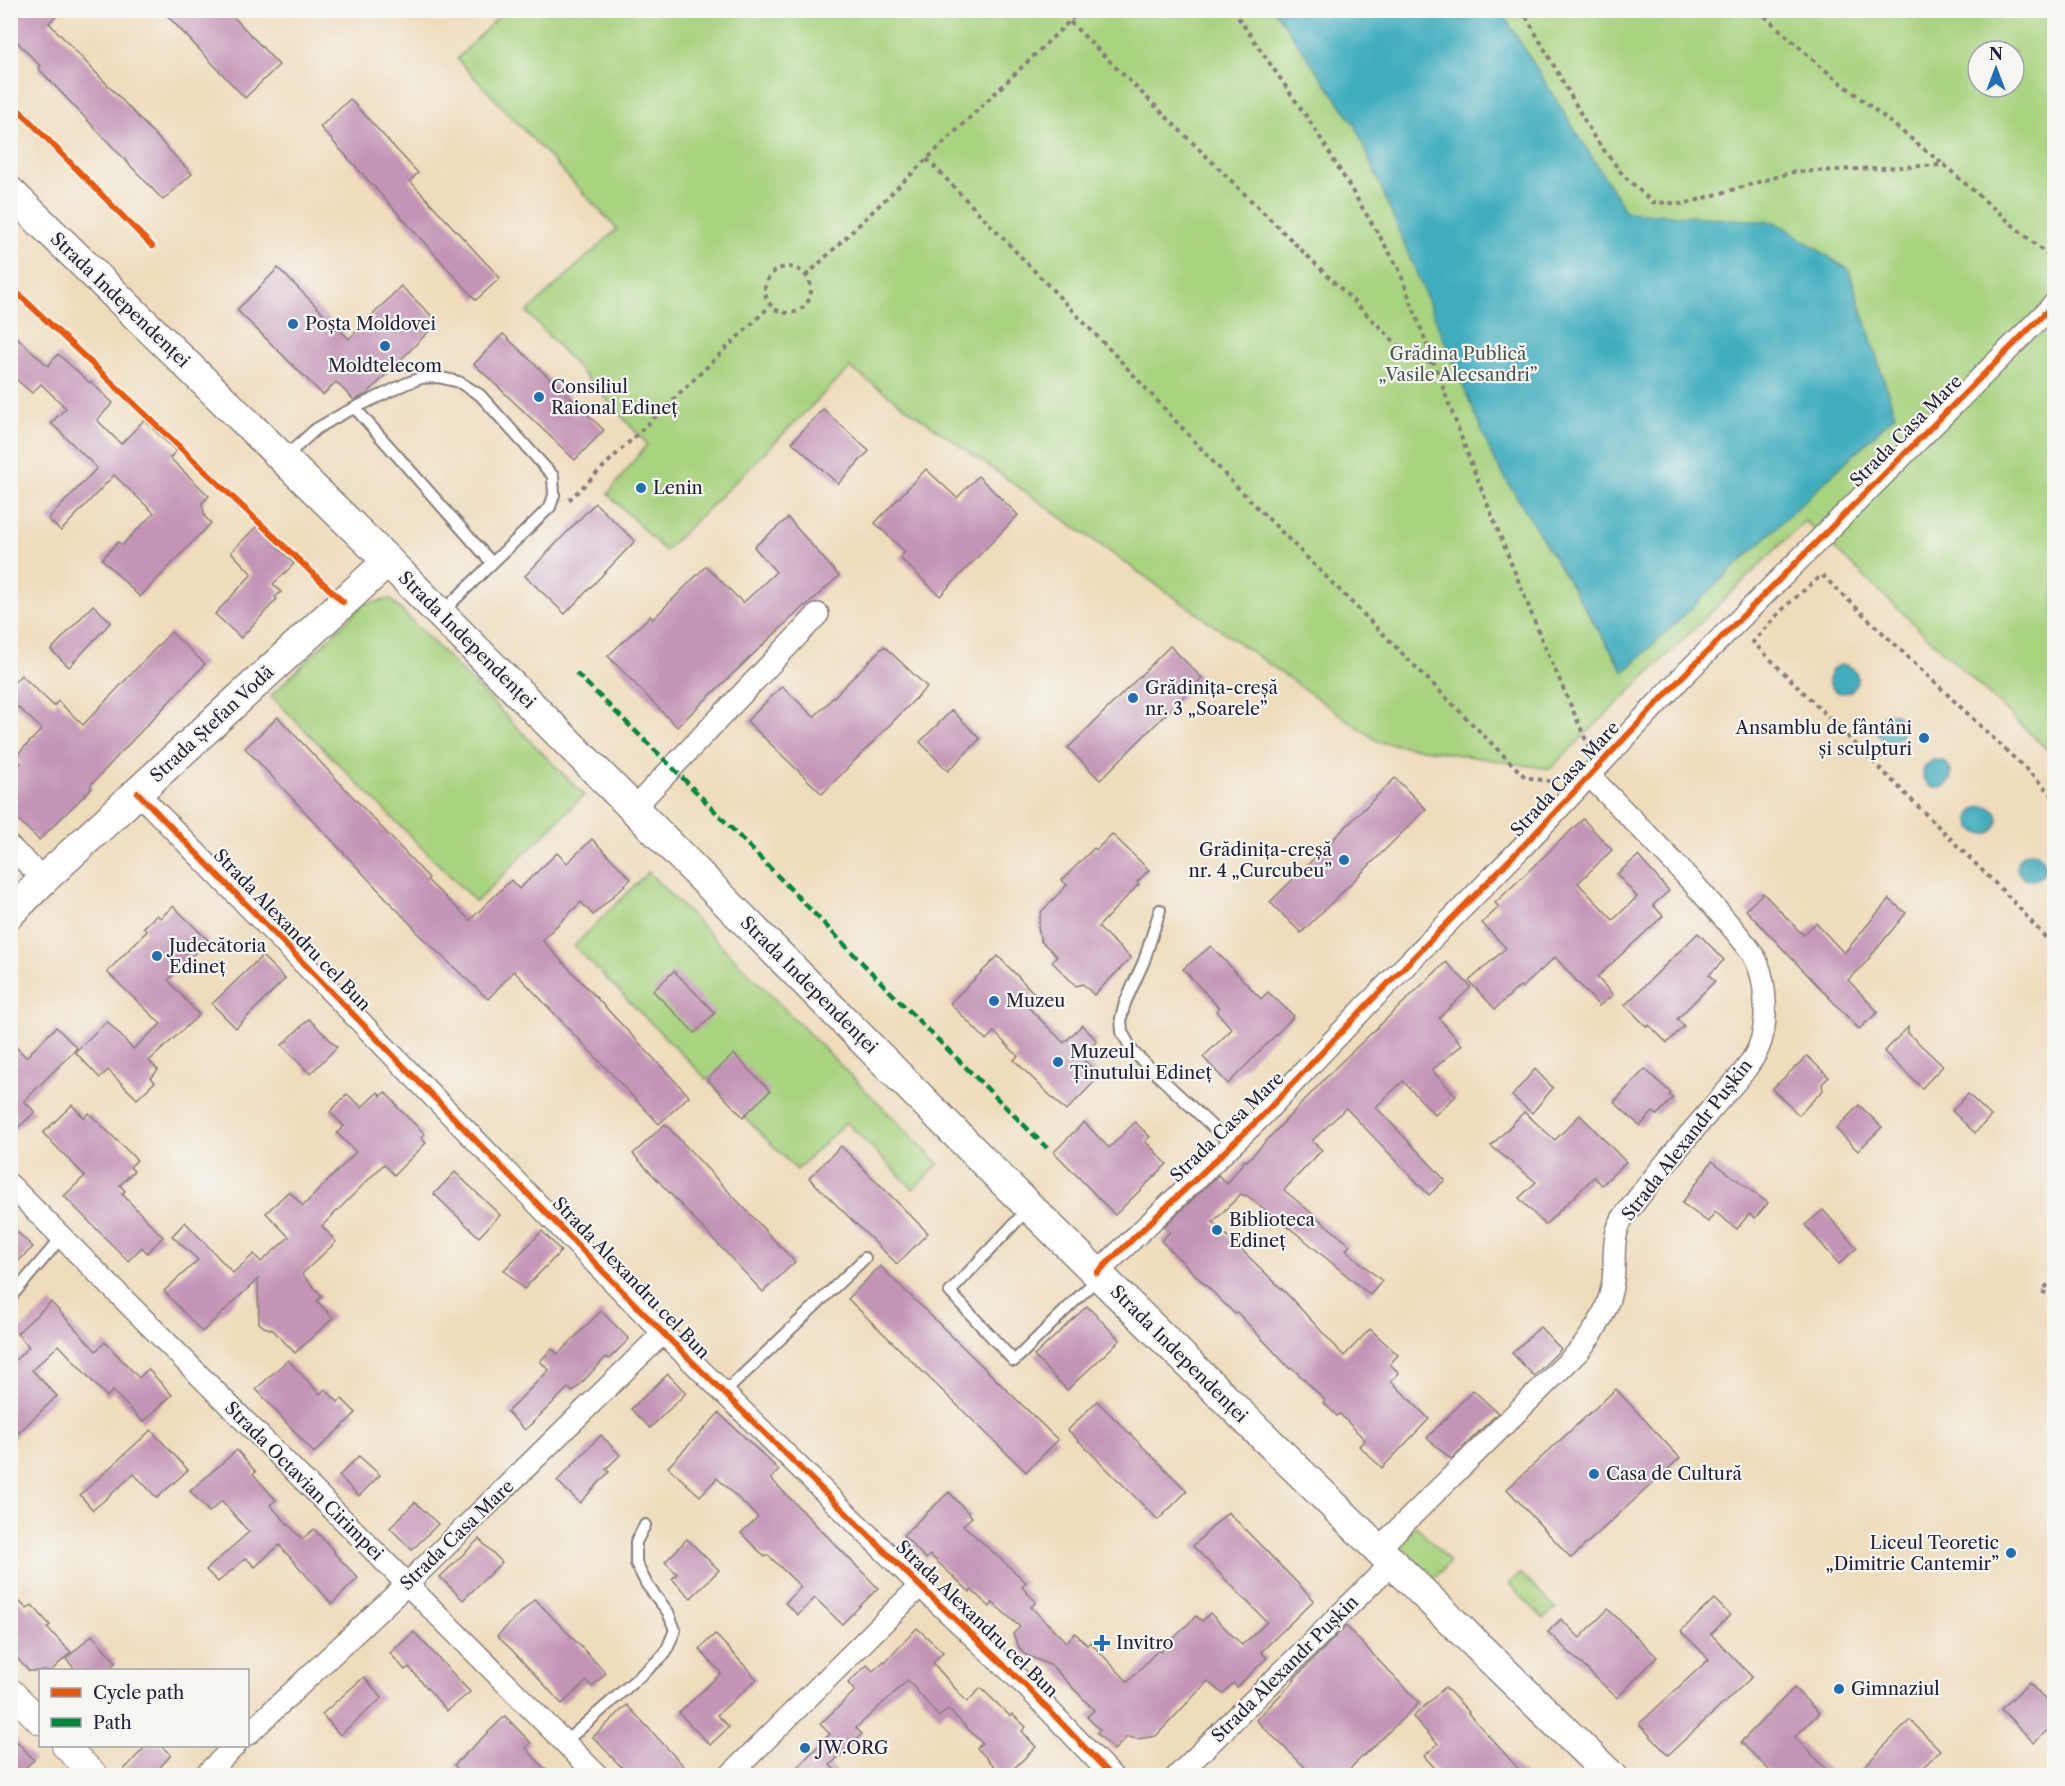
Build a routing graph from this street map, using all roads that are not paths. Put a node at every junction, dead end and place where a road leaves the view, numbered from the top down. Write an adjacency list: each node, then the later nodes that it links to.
1 (10, 192): 4 (main road, Strada Independenței)
2 (2055, 304): 9 (street, Strada Casa Mare)
3 (355, 408): 4 (lane); 6 (lane); 6 (lane)
4 (283, 460): 5 (main road, Strada Independenței)
5 (388, 561): 7 (main road, Strada Independenței); 10 (main road, Strada Ștefan Vodă)
6 (492, 563): 7 (lane)
7 (440, 613): 11 (main road, Strada Independenței)
8 (818, 614): 11 (street)
9 (1589, 776): 16 (street, Strada Casa Mare); 26 (street, Strada Alexandr Pușkin)
10 (138, 793): 13 (main road, Strada Ștefan Vodă); 23 (street, Strada Alexandru cel Bun)
11 (634, 808): 18 (main road, Strada Independenței)
12 (10, 847): 13 (street)
13 (45, 879): 15 (main road, Strada Ștefan Vodă)
14 (1160, 910): 16 (lane)
15 (10, 913)
16 (1232, 1145): 21 (street, Strada Casa Mare)
17 (10, 1185): 19 (street, Strada Octavian Cirimpei)
18 (1030, 1206): 21 (main road, Strada Independenței); 21 (lane)
19 (62, 1237): 22 (lane); 27 (street, Strada Octavian Cirimpei)
20 (865, 1258): 24 (lane)
21 (1099, 1274): 26 (main road, Strada Independenței)
22 (10, 1298)
23 (663, 1333): 24 (street, Strada Alexandru cel Bun); 27 (street, Strada Casa Mare)
24 (724, 1393): 28 (street, Strada Alexandru cel Bun)
25 (645, 1525): 32 (lane)
26 (1385, 1556): 40 (street, Strada Alexandr Pușkin); 41 (main road, Strada Independenței)
27 (407, 1584): 31 (street, Strada Casa Mare); 32 (street, Strada Octavian Cirimpei)
28 (920, 1586): 38 (street); 39 (street, Strada Alexandru cel Bun)
29 (10, 1691): 30 (street)
30 (39, 1720)
31 (249, 1733)
32 (565, 1742): 37 (street, Strada Octavian Cirimpei)
33 (66, 1747): 35 (street)
34 (234, 1747): 36 (street)
35 (96, 1776)
36 (204, 1776)
37 (598, 1776)
38 (729, 1776)
39 (1112, 1776)
40 (1177, 1776)
41 (1611, 1776)

